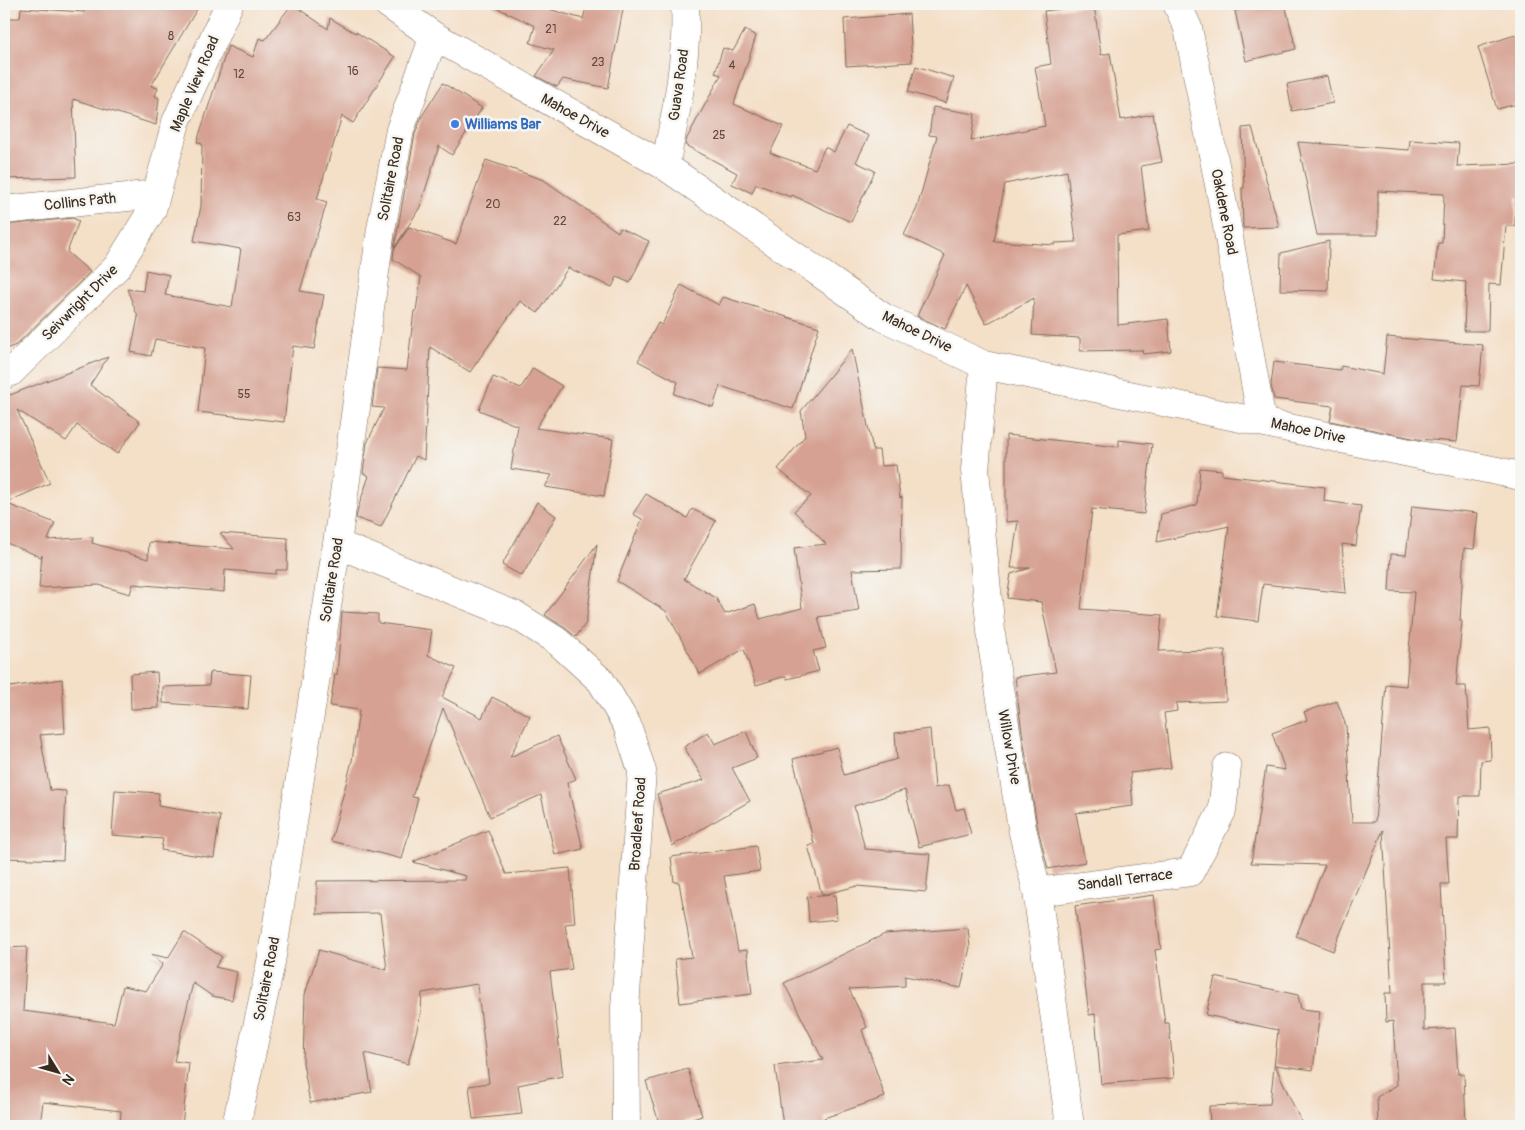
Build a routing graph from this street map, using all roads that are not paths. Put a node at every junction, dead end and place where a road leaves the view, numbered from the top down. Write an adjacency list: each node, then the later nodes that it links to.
1 (229, 4): 7 (street, Maple View Road)
2 (388, 4): 5 (street, Mahoe Drive)
3 (685, 4): 6 (street, Guava Road)
4 (1177, 4): 11 (street, Oakdene Road)
5 (434, 36): 6 (street, Mahoe Drive); 13 (street, Solitaire Road)
6 (665, 166): 9 (street, Mahoe Drive)
7 (156, 194): 8 (street, Collins Path); 10 (street, Seivwright Drive)
8 (4, 210)
9 (984, 365): 11 (street, Mahoe Drive); 15 (street, Willow Drive)
10 (4, 376)
11 (1262, 422): 12 (street, Mahoe Drive)
12 (1521, 476)
13 (338, 544): 16 (street, Solitaire Road); 17 (street, Broadleaf Road)
14 (1227, 767): 15 (street, Sandall Terrace)
15 (1037, 892): 18 (street, Willow Drive)
16 (236, 1126)
17 (626, 1126)
18 (1070, 1126)

